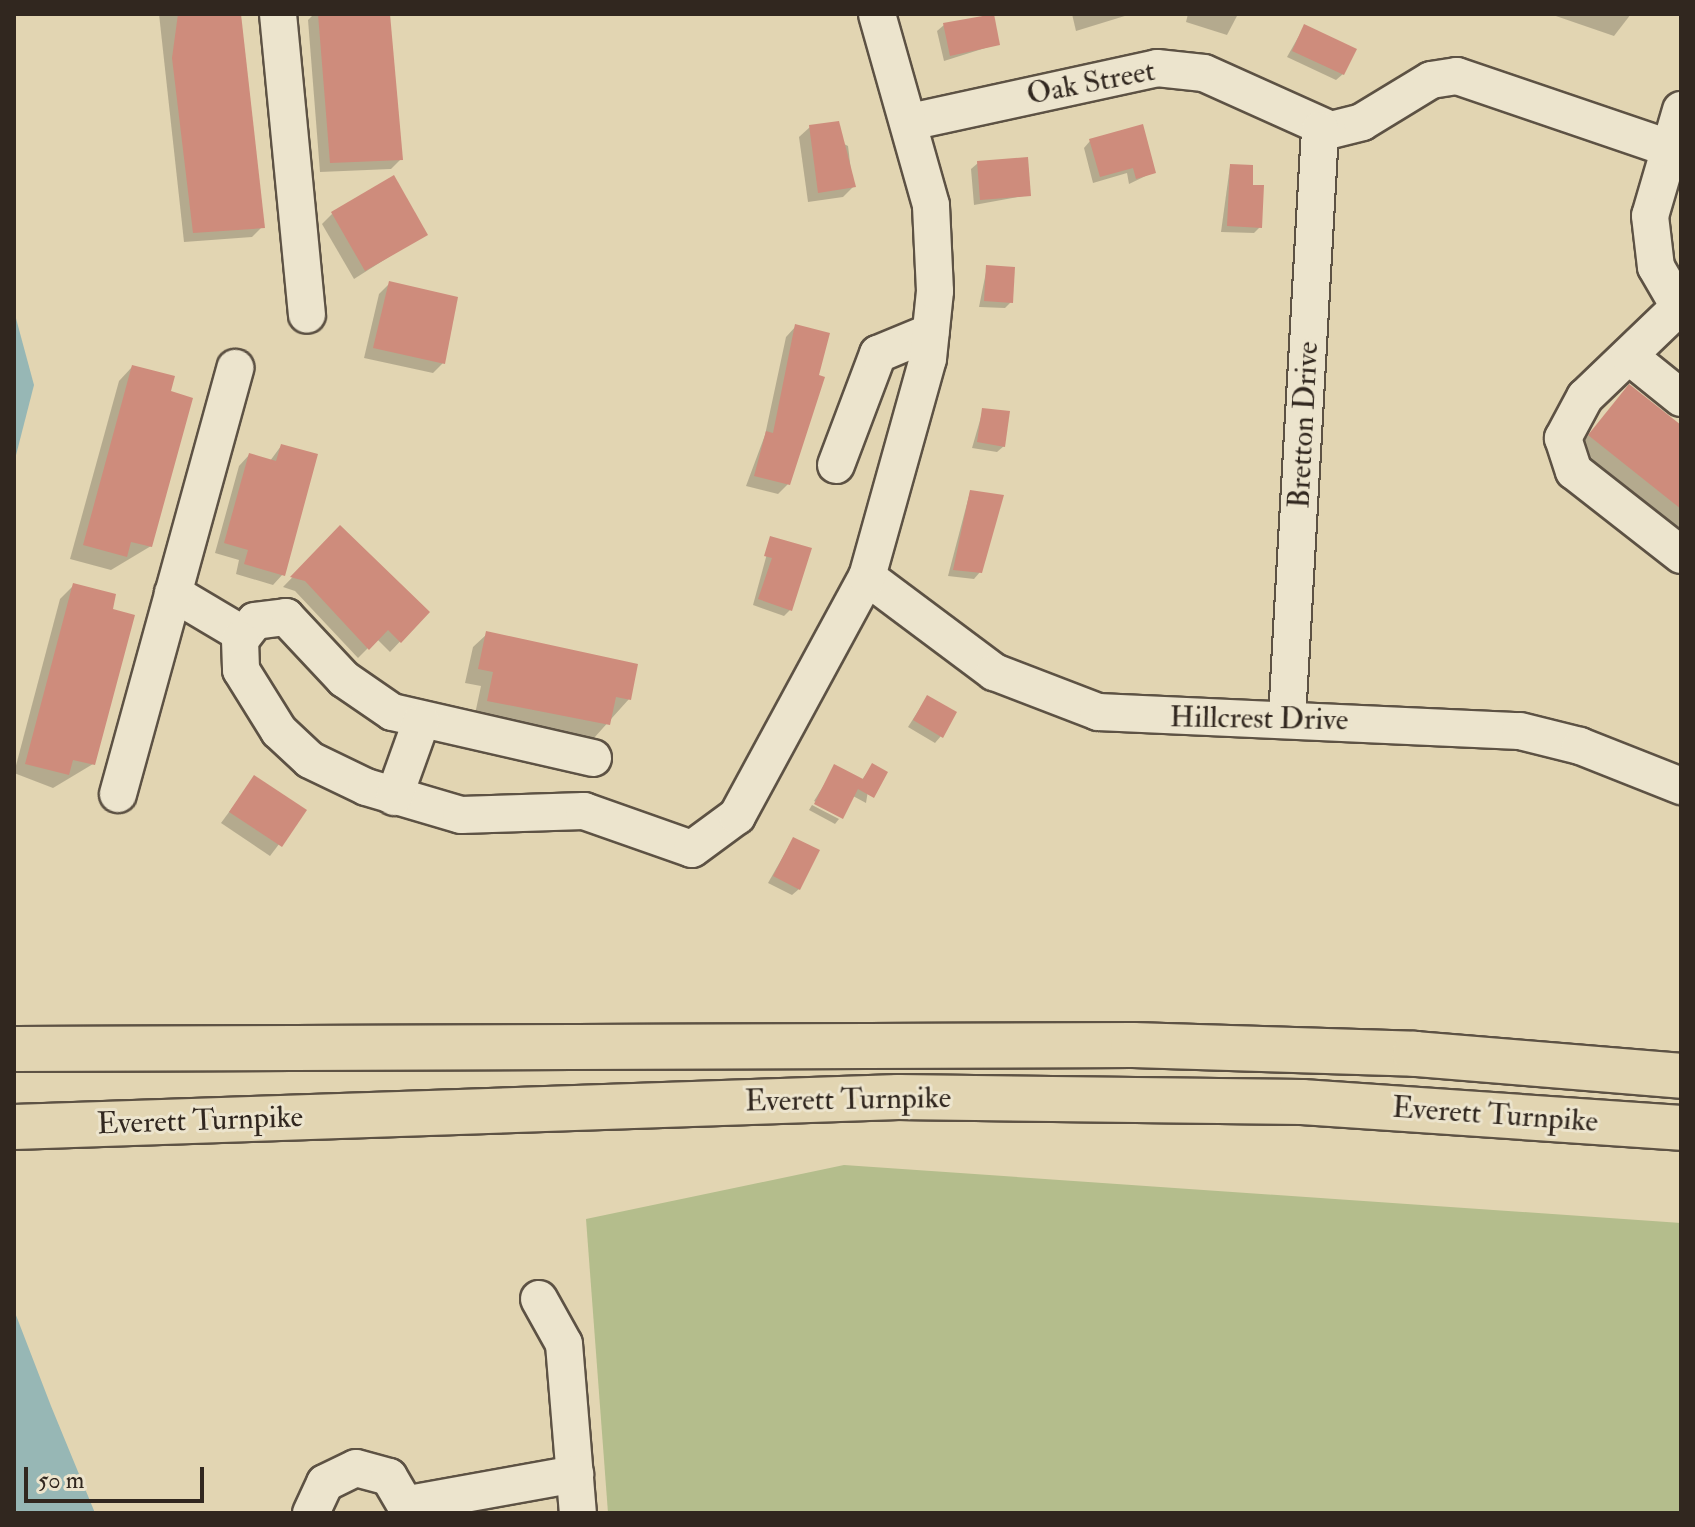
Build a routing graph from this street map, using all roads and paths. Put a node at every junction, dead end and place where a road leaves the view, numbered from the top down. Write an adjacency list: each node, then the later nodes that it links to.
1 (278, 14): 8 (street)
2 (877, 14): 4 (street)
3 (1681, 110): 6 (street)
4 (910, 122): 5 (street, Oak Street); 9 (street)
5 (1320, 130): 6 (street); 18 (street, Bretton Drive)
6 (1668, 148): 7 (street)
7 (1680, 308): 10 (street)
8 (307, 315)
9 (931, 332): 13 (street); 15 (street)
10 (1629, 356): 12 (street); 14 (street)
11 (235, 368): 16 (street)
12 (1681, 398)
13 (836, 465)
14 (1681, 555)
15 (867, 577): 18 (street, Hillcrest Drive); 23 (street)
16 (173, 593): 17 (street); 22 (street)
17 (242, 634): 19 (street); 23 (street)
18 (1287, 719): 21 (street, Hillcrest Drive)
19 (421, 722): 20 (street); 23 (street)
20 (593, 758)
21 (1681, 786)
22 (118, 794)
23 (394, 797)
24 (25, 1049): 25 (highway, Everett Turnpike)
25 (1681, 1076)
26 (29, 1127): 27 (highway, Everett Turnpike)
27 (1681, 1128)
28 (539, 1299): 29 (street)
29 (575, 1474): 30 (street); 32 (street)
30 (409, 1509): 31 (street)
31 (311, 1513)
32 (578, 1513)

